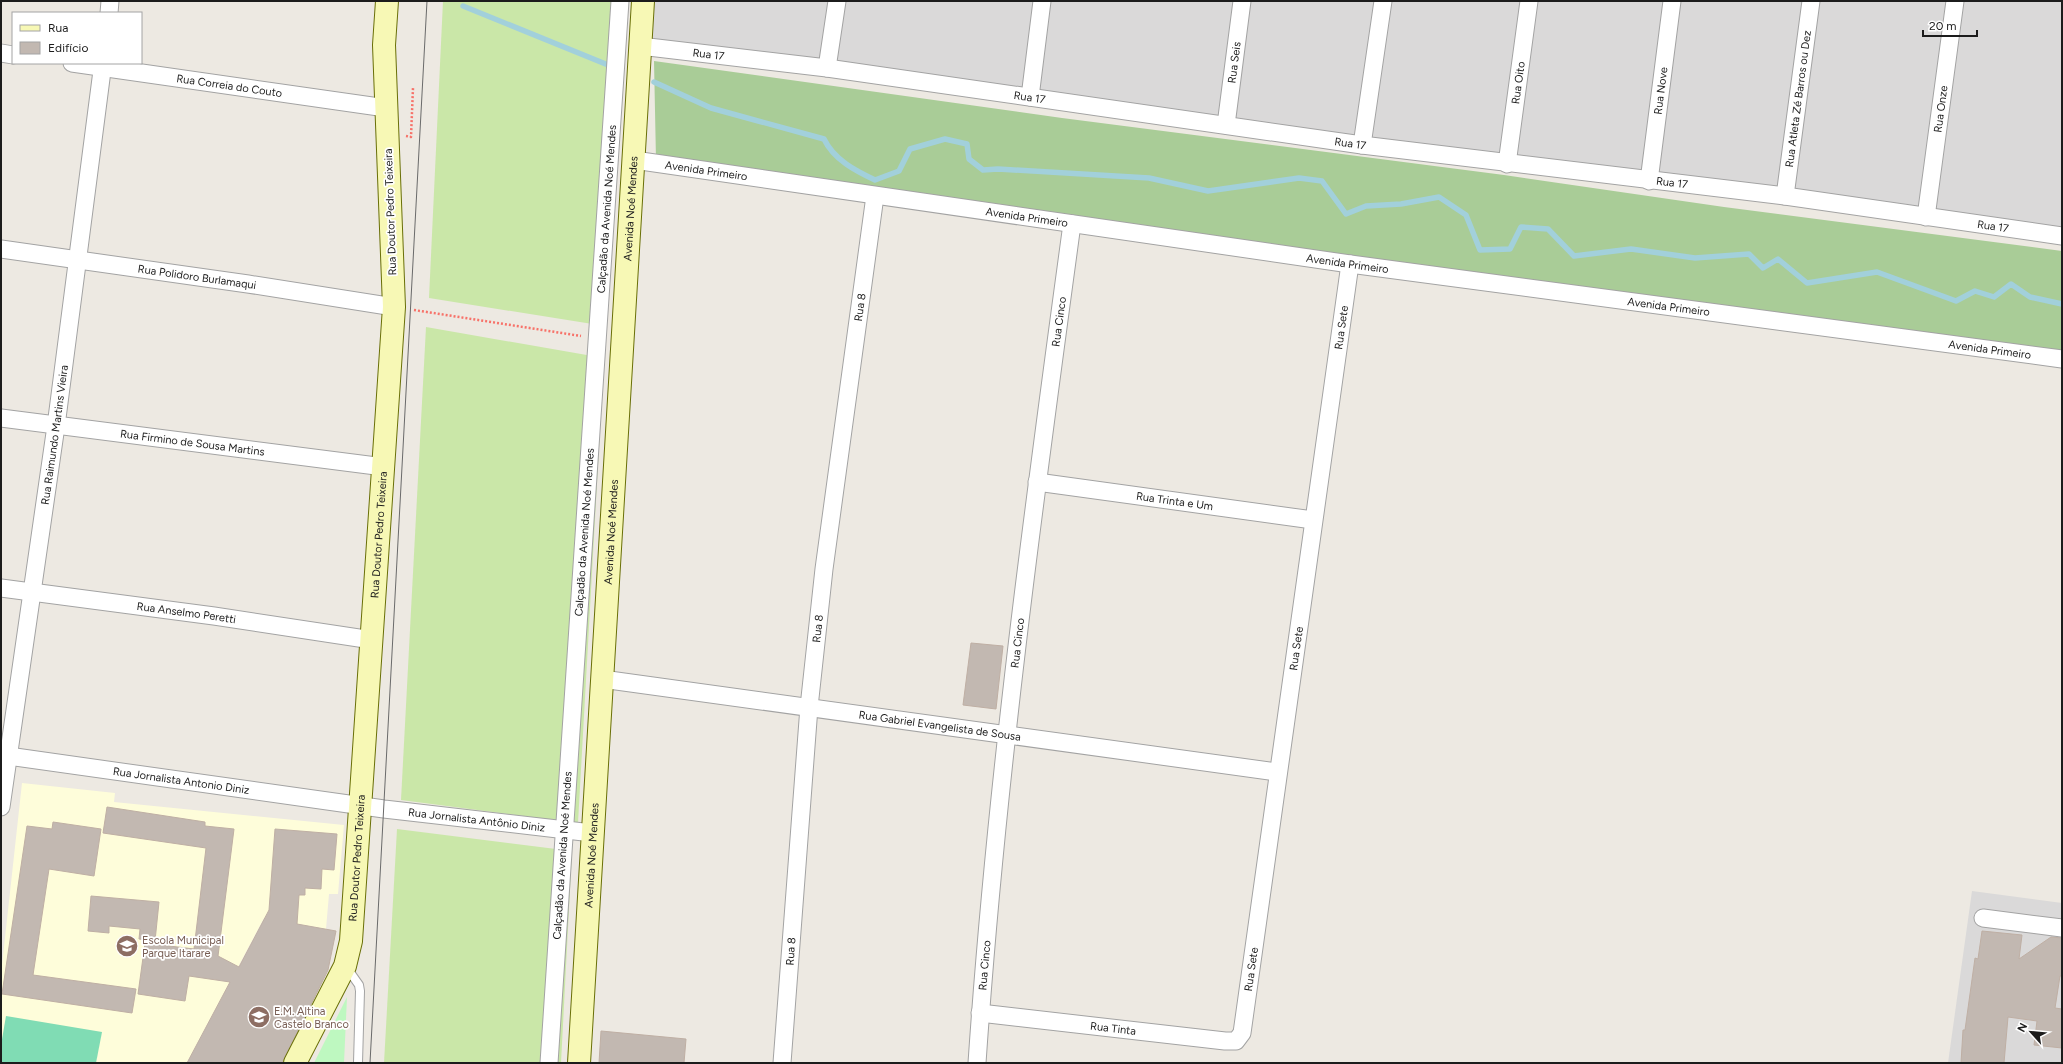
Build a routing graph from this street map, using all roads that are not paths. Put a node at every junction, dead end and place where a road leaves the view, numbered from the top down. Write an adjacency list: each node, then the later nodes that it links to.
1 (110, 1): 13 (street)
2 (387, 1): 21 (main road, Rua Doutor Pedro Teixeira)
3 (620, 1): 52 (street, Calçadão da Avenida Noé Mendes)
4 (643, 1): 14 (main road, Avenida Noé Mendes)
5 (837, 1): 19 (street)
6 (1042, 1): 20 (street)
7 (1242, 1): 22 (street, Rua Seis)
8 (1383, 1): 23 (street)
9 (1529, 1): 25 (street, Rua Oito)
10 (1672, 1): 26 (street, Rua Nove)
11 (1811, 1): 28 (street, Rua Atleta Zé Barros ou Dez)
12 (1955, 1): 29 (street, Rua Onze)
13 (109, 12)
14 (640, 46): 19 (street, Rua 17); 24 (main road, Avenida Noé Mendes)
15 (1, 53): 16 (street)
16 (12, 55)
17 (87, 64): 18 (street, Rua Correia do Couto)
18 (102, 65): 21 (street, Rua Correia do Couto); 33 (street, Rua Raimundo Martins Vieira)
19 (828, 68): 20 (street, Rua 17)
20 (1030, 98): 22 (street, Rua 17)
21 (386, 108): 35 (main road, Rua Doutor Pedro Teixeira)
22 (1226, 125): 23 (street, Rua 17)
23 (1362, 145): 25 (street, Rua 17)
24 (634, 160): 27 (street, Avenida Primeiro); 45 (main road, Avenida Noé Mendes)
25 (1507, 164): 26 (street, Rua 17)
26 (1649, 180): 28 (street, Rua 17)
27 (875, 196): 30 (street, Avenida Primeiro); 46 (street, Rua 8)
28 (1785, 196): 29 (street, Rua 17)
29 (1926, 217): 31 (street, Rua 17)
30 (1072, 224): 34 (street, Avenida Primeiro); 40 (street, Rua Cinco)
31 (2062, 234)
32 (1, 249): 33 (street, Rua Polidoro Burlamaqui)
33 (76, 260): 35 (street, Rua Polidoro Burlamaqui); 38 (street, Rua Raimundo Martins Vieira)
34 (1350, 264): 36 (street, Avenida Primeiro); 41 (street, Rua Sete)
35 (394, 307): 39 (main road, Rua Doutor Pedro Teixeira)
36 (2062, 359)
37 (1, 418): 38 (street, Rua Firmino de Sousa Martins)
38 (56, 426): 39 (street, Rua Firmino de Sousa Martins); 43 (street, Rua Raimundo Martins Vieira)
39 (384, 467): 44 (main road, Rua Doutor Pedro Teixeira)
40 (1037, 482): 41 (street, Rua Trinta e Um); 47 (street, Rua Cinco)
41 (1313, 520): 49 (street, Rua Sete)
42 (1, 588): 43 (street, Rua Anselmo Peretti)
43 (32, 592): 44 (street, Rua Anselmo Peretti); 48 (street, Rua Raimundo Martins Vieira)
44 (372, 640): 50 (main road, Rua Doutor Pedro Teixeira)
45 (602, 679): 46 (street, Rua Gabriel Evangelista de Sousa); 53 (main road, Avenida Noé Mendes)
46 (809, 707): 47 (street, Rua Gabriel Evangelista de Sousa); 63 (street, Rua 8)
47 (1005, 734): 49 (street, Rua Gabriel Evangelista de Sousa); 57 (street, Rua Cinco)
48 (4, 755): 50 (street, Rua Jornalista Antonio Diniz); 51 (street, Rua Raimundo Martins Vieira)
49 (1277, 772): 58 (street, Rua Sete)
50 (361, 805): 52 (street, Rua Jornalista Antônio Diniz); 56 (main road, Rua Doutor Pedro Teixeira)
51 (1, 807)
52 (562, 830): 53 (street, Rua Jornalista Antônio Diniz); 61 (street, Calçadão da Avenida Noé Mendes)
53 (592, 833): 62 (main road, Avenida Noé Mendes)
54 (1983, 918): 55 (street)
55 (2062, 928)
56 (345, 966): 59 (main road, Rua Doutor Pedro Teixeira); 60 (lane)
57 (980, 1012): 58 (street, Rua Tinta); 64 (street, Rua Cinco)
58 (1242, 1033)
59 (295, 1063)
60 (358, 1063)
61 (549, 1063)
62 (579, 1063)
63 (782, 1063)
64 (977, 1063)

